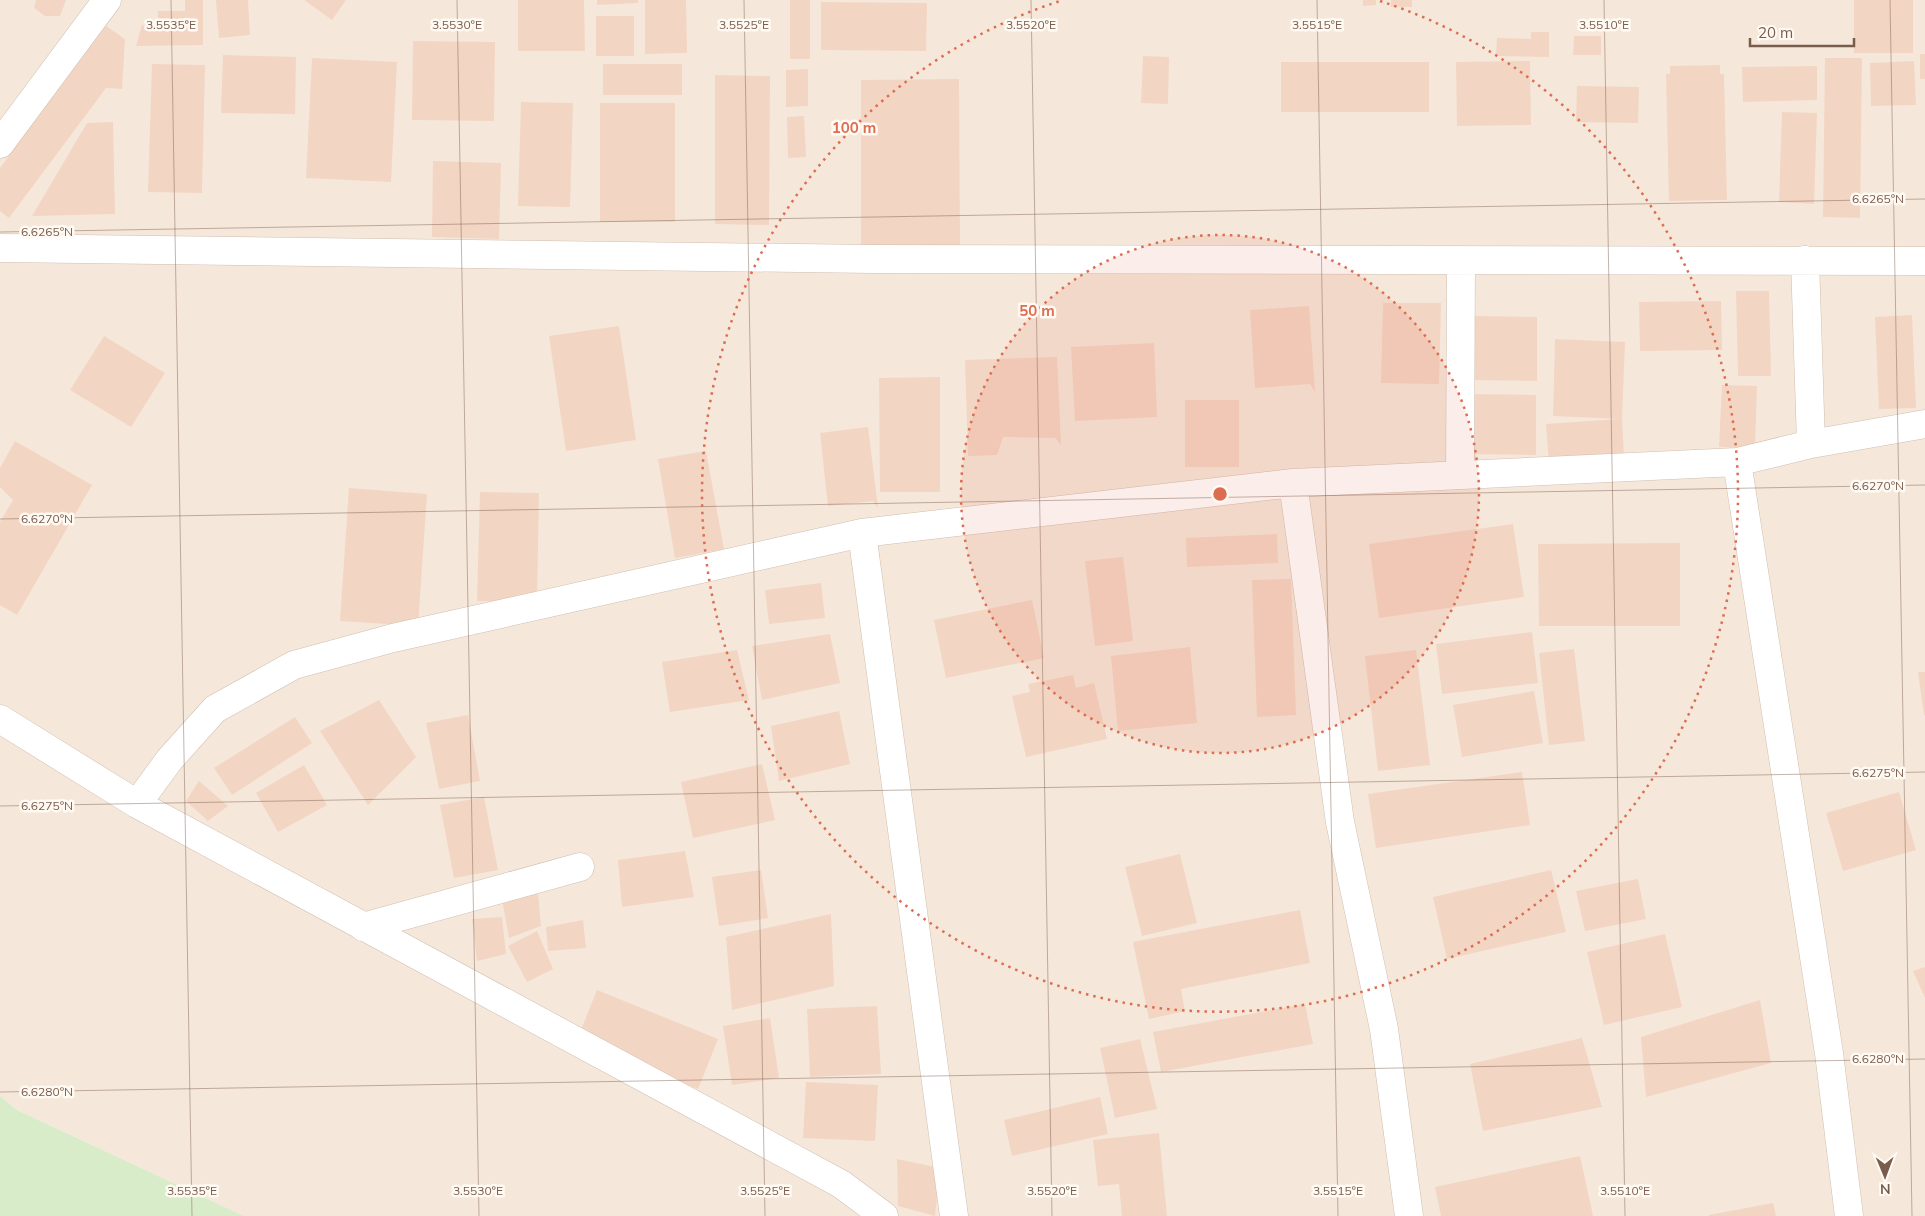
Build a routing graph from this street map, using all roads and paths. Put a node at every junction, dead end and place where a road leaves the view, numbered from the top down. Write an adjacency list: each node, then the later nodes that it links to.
1 (107, 0): 2 (street)
2 (0, 144)
3 (0, 248): 4 (street)
4 (1461, 260): 5 (street); 10 (street)
5 (1805, 260): 6 (street); 8 (street)
6 (1925, 260)
7 (1925, 424): 8 (street)
8 (1811, 444): 9 (street)
9 (1737, 462): 10 (street); 20 (street)
10 (1460, 475): 11 (street)
11 (1293, 483): 12 (street); 19 (street)
12 (862, 533): 14 (street); 18 (street)
13 (0, 719): 14 (street)
14 (137, 804): 16 (street)
15 (580, 867): 16 (street)
16 (363, 927): 17 (street)
17 (884, 1216)
18 (954, 1216)
19 (1409, 1216)
20 (1850, 1216)

